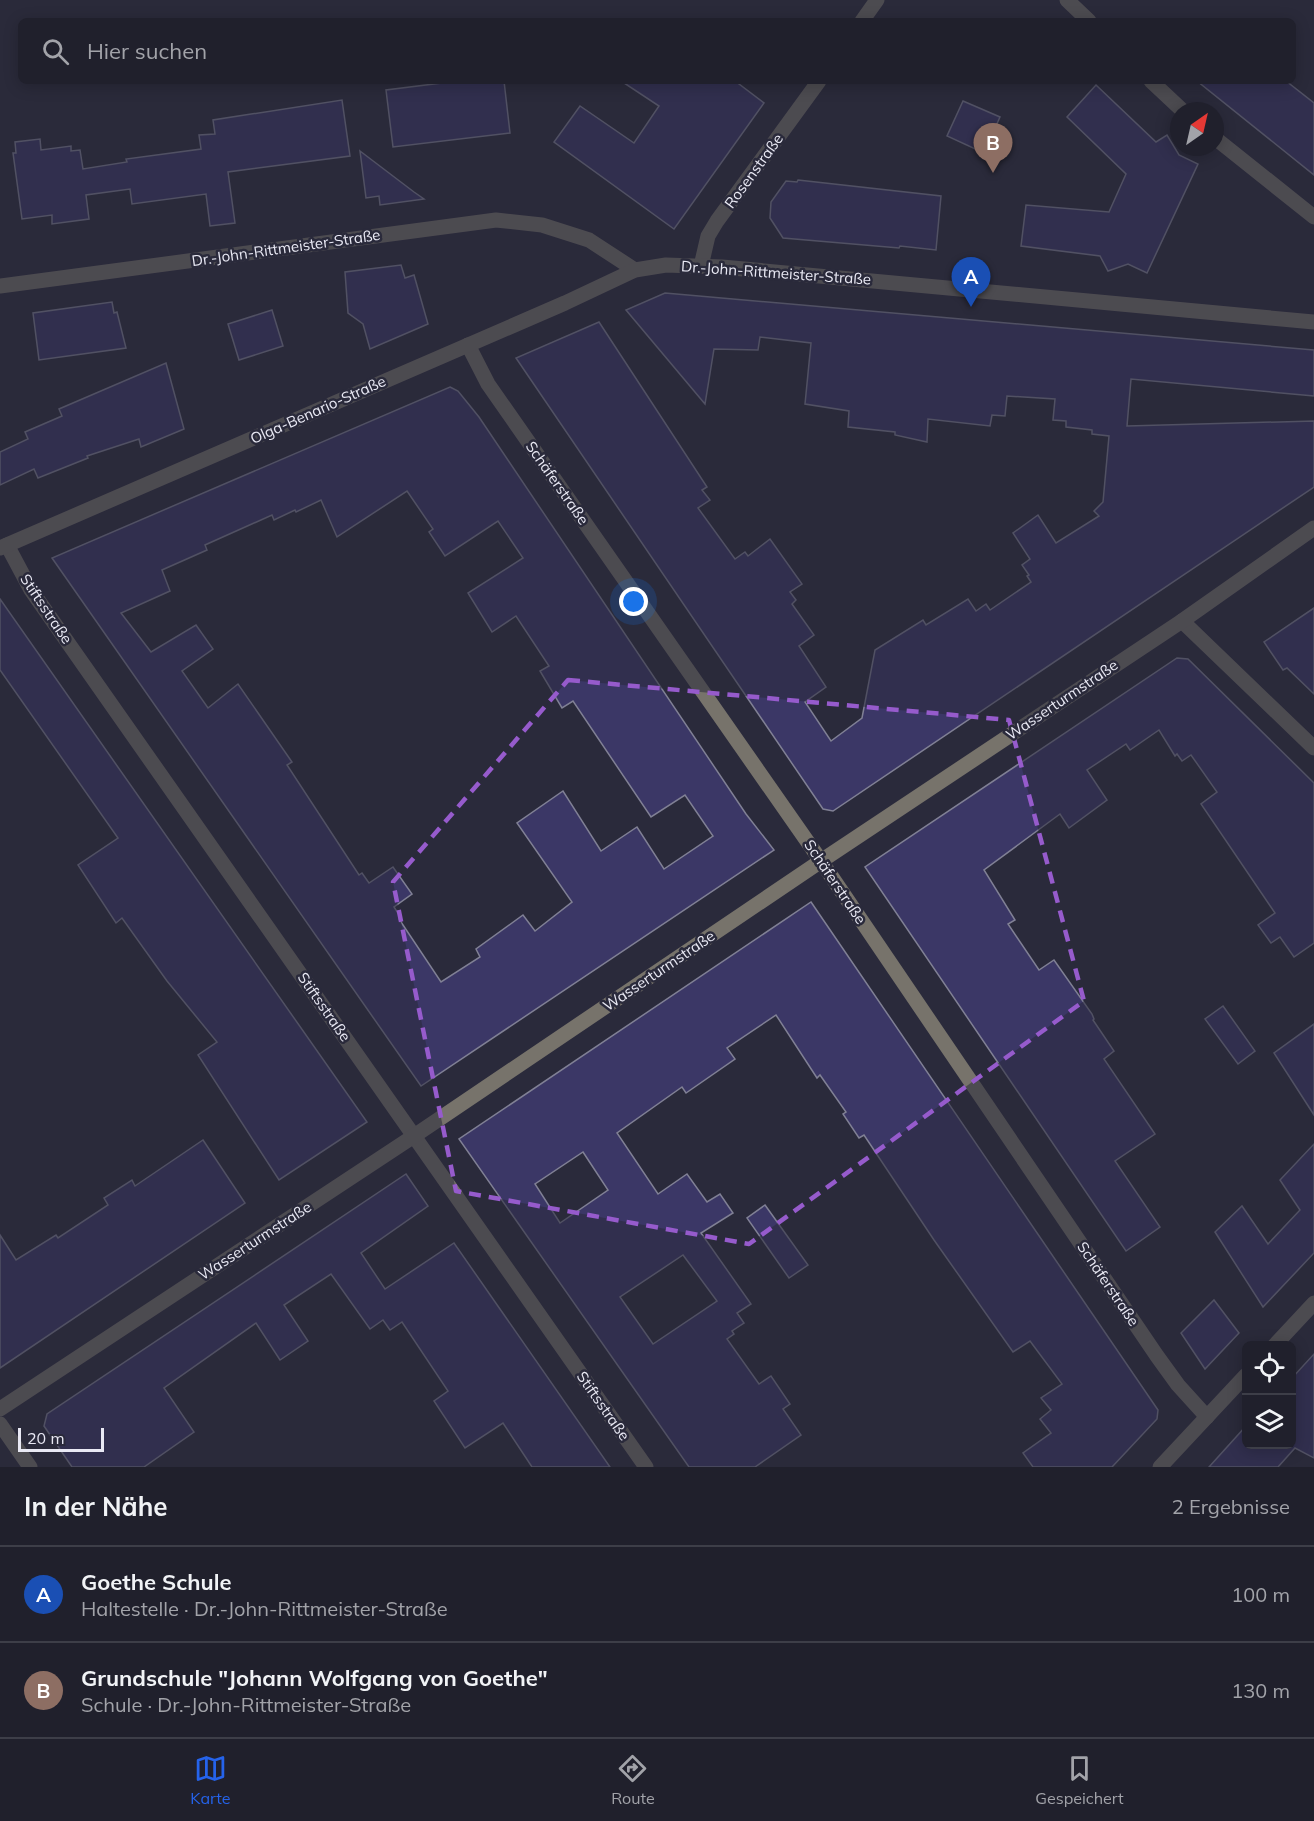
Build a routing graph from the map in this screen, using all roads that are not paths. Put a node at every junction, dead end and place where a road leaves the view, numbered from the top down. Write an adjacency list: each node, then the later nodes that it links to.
1 (877, 0): 3 (street)
2 (1067, 0): 4 (street)
3 (864, 18)
4 (1086, 18)
5 (817, 84): 10 (street, Rosenstraße)
6 (1154, 84): 7 (street)
7 (1173, 102)
8 (1224, 145): 9 (street)
9 (1314, 217)
10 (701, 266): 11 (street, Dr.-John-Rittmeister-Straße); 13 (street, Dr.-John-Rittmeister-Straße)
11 (635, 270): 12 (street, Dr.-John-Rittmeister-Straße); 14 (street, Olga-Benario-Straße)
12 (0, 286)
13 (1314, 322)
14 (468, 345): 16 (street, Olga-Benario-Straße); 19 (street, Schäferstraße)
15 (1314, 528): 17 (street, Wasserturmstraße)
16 (4, 547): 20 (street, Stiftsstraße)
17 (1182, 621): 18 (street); 19 (street, Wasserturmstraße)
18 (1314, 748)
19 (821, 861): 20 (street, Wasserturmstraße); 25 (street, Schäferstraße)
20 (414, 1136): 24 (street, Wasserturmstraße); 28 (street, Stiftsstraße)
21 (1314, 1303): 22 (street)
22 (1279, 1341)
23 (1242, 1379): 25 (street)
24 (0, 1409)
25 (1207, 1417): 29 (street)
26 (0, 1425): 27 (street)
27 (30, 1467)
28 (646, 1467)
29 (1160, 1467)

